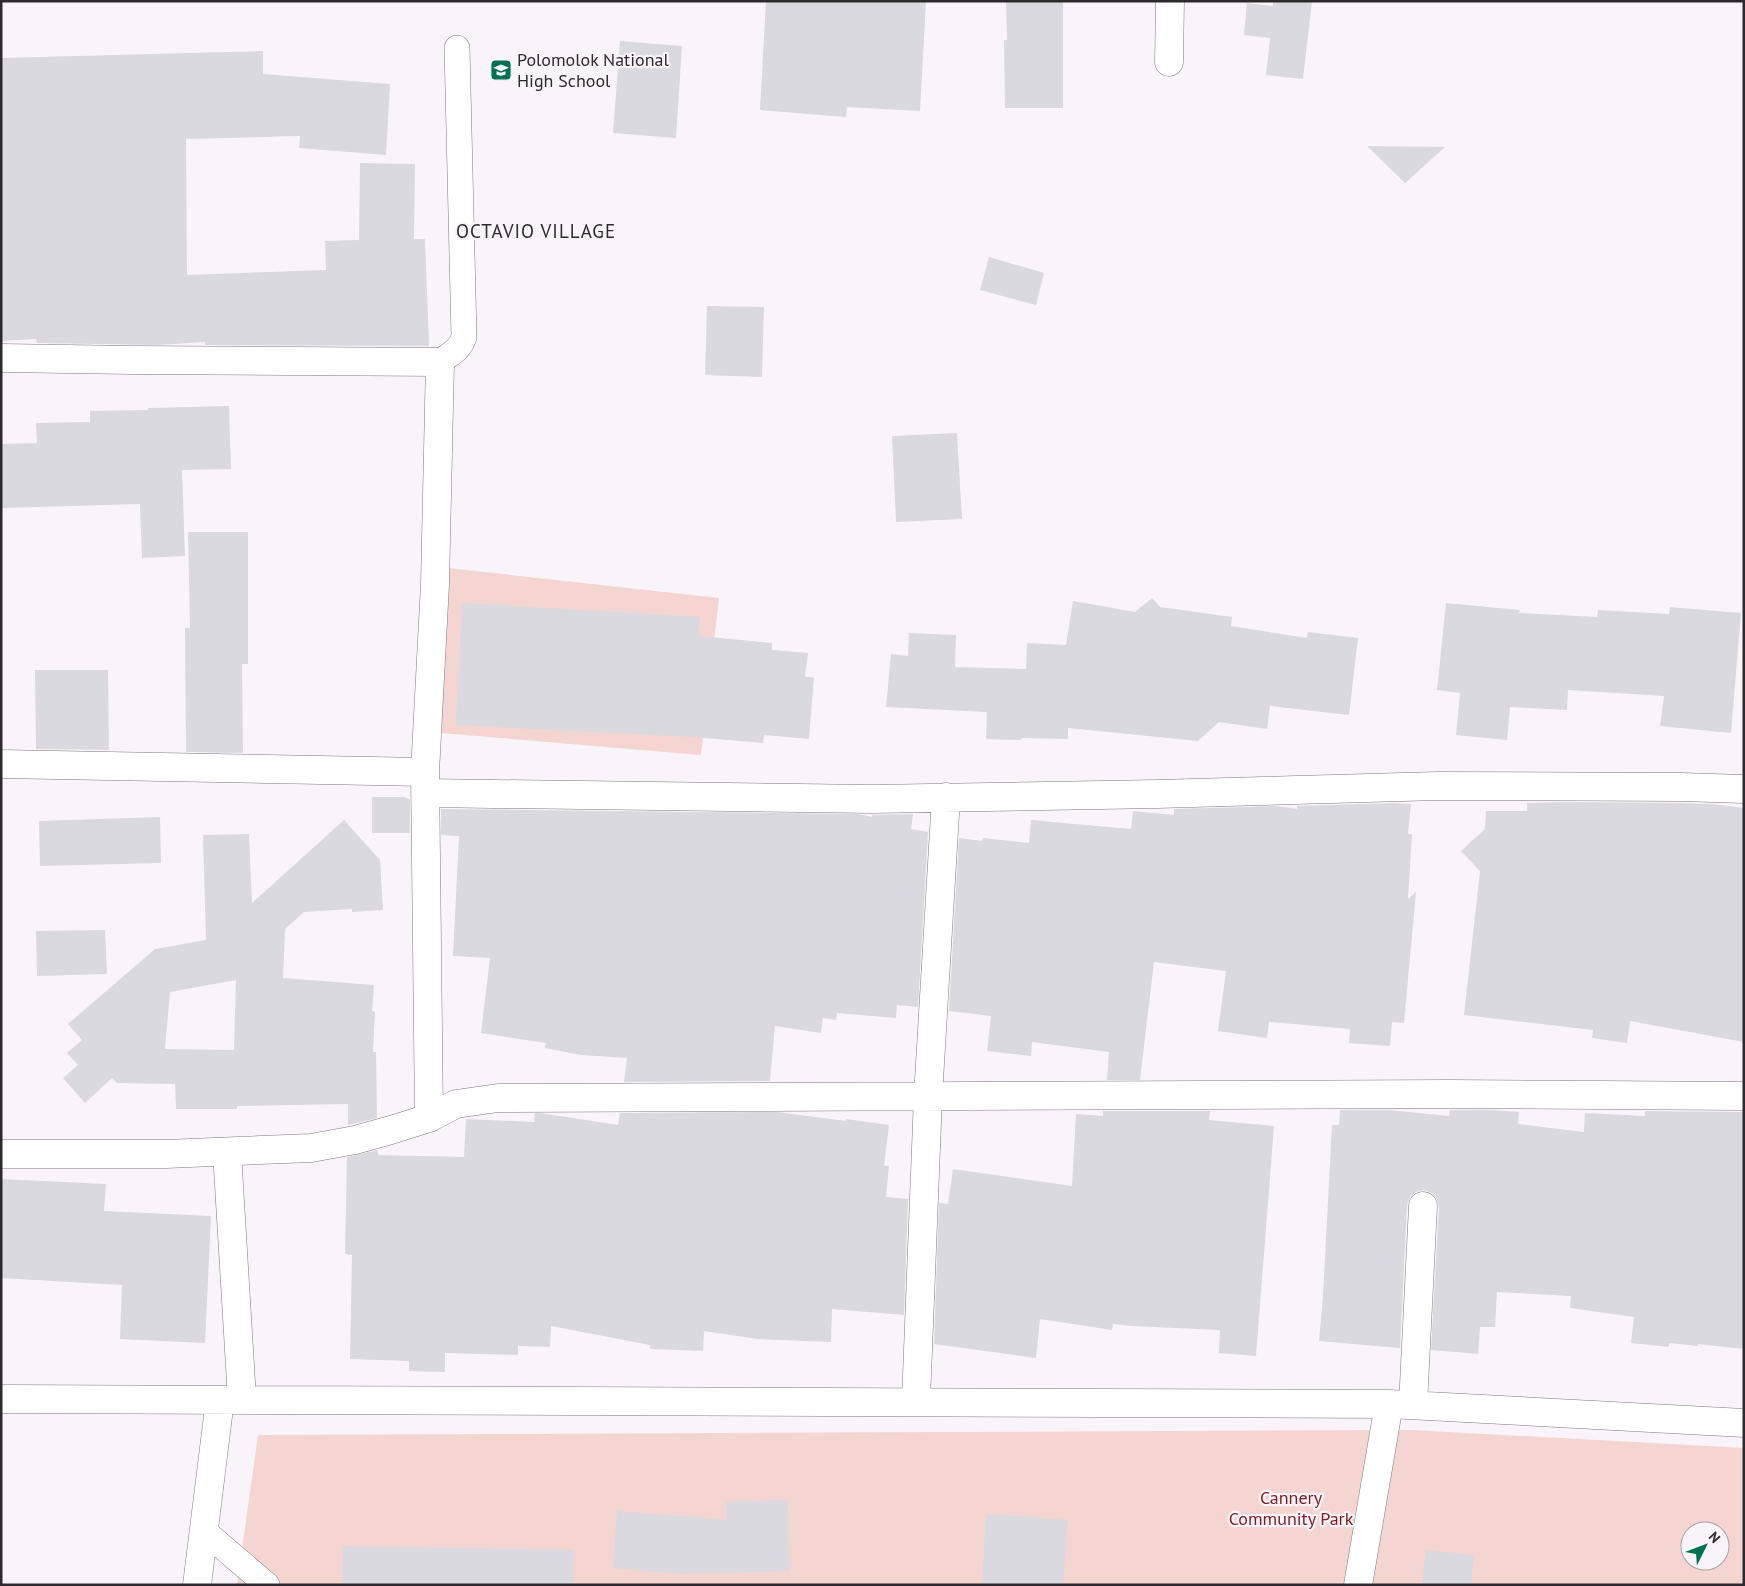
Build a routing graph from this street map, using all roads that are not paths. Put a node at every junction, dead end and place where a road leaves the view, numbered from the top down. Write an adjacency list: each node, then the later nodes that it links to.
1 (1170, 1): 3 (street)
2 (457, 48): 5 (lane)
3 (1169, 62)
4 (1, 358): 5 (street)
5 (440, 362): 7 (street)
6 (1, 764): 7 (street)
7 (426, 782): 9 (street); 12 (street)
8 (1744, 789): 9 (street)
9 (946, 797): 11 (street)
10 (1744, 1096): 11 (street)
11 (928, 1097): 12 (street); 18 (street)
12 (429, 1118): 13 (street)
13 (227, 1152): 14 (street); 17 (street)
14 (1, 1154)
15 (1424, 1206): 19 (street)
16 (1, 1400): 17 (street)
17 (231, 1400): 18 (street); 21 (street)
18 (916, 1401): 19 (street)
19 (1401, 1404): 20 (street); 24 (street)
20 (1744, 1423)
21 (204, 1531): 22 (street); 23 (lane)
22 (197, 1585)
23 (267, 1585)
24 (1358, 1585)

